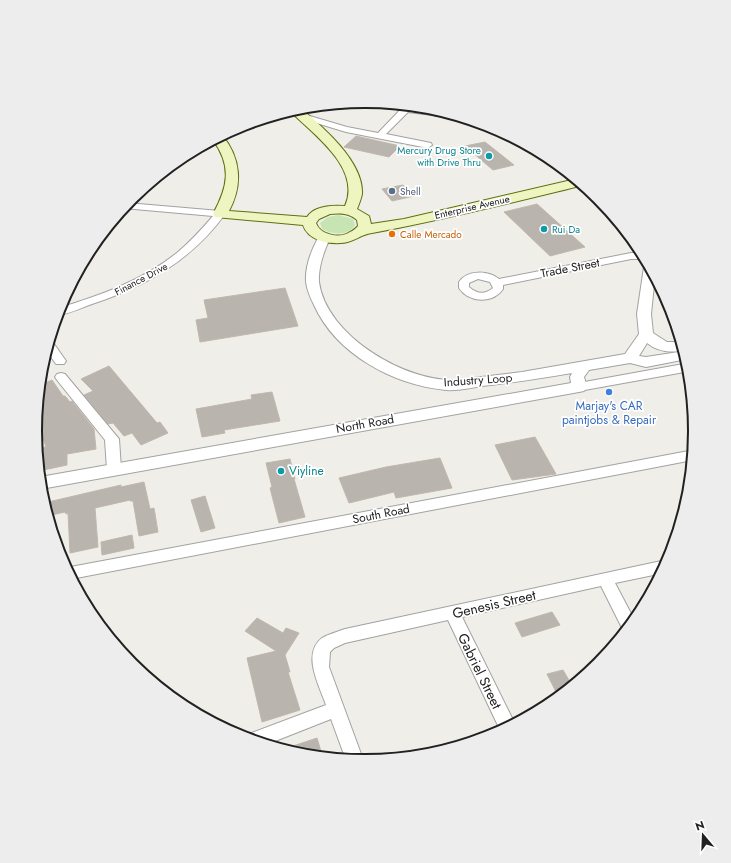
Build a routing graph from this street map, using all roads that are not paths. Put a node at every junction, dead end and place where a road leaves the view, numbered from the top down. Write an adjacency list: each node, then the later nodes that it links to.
1 (404, 111): 4 (street)
2 (300, 114): 10 (main road)
3 (302, 114): 4 (street)
4 (378, 136): 6 (street)
5 (220, 142): 11 (main road, Finance Drive)
6 (428, 145)
7 (566, 178): 13 (main road, Enterprise Avenue)
8 (573, 184): 13 (main road, Enterprise Avenue)
9 (133, 207): 11 (street)
10 (349, 211): 12 (main road); 13 (main road)
11 (220, 214): 12 (main road); 18 (street, Finance Drive)
12 (310, 221): 14 (main road)
13 (363, 223): 14 (main road)
14 (324, 238): 28 (street, Industry Loop)
15 (637, 256): 17 (street, Trade Street)
16 (649, 275): 19 (street)
17 (496, 283)
18 (66, 309)
19 (646, 334): 20 (street); 23 (street)
20 (676, 347)
21 (52, 351): 24 (street)
22 (680, 356): 23 (street, Industry Loop)
23 (630, 358): 25 (street, Industry Loop)
24 (60, 362)
25 (584, 366): 28 (street, Industry Loop); 29 (street)
26 (683, 368): 29 (street, North Road)
27 (61, 377): 32 (street)
28 (448, 385): 30 (street)
29 (579, 386): 30 (street, North Road)
30 (492, 401): 32 (street, North Road)
31 (688, 456): 35 (street, South Road)
32 (114, 469): 33 (street, North Road)
33 (46, 482)
34 (659, 567): 36 (street, Genesis Street)
35 (74, 573)
36 (605, 579): 37 (street, Genesis Street); 38 (street)
37 (452, 613): 39 (street, Genesis Street); 40 (street, Gabriel Street)
38 (627, 621)
39 (337, 709): 41 (street); 42 (street)
40 (506, 723)
41 (261, 738)
42 (353, 754)

